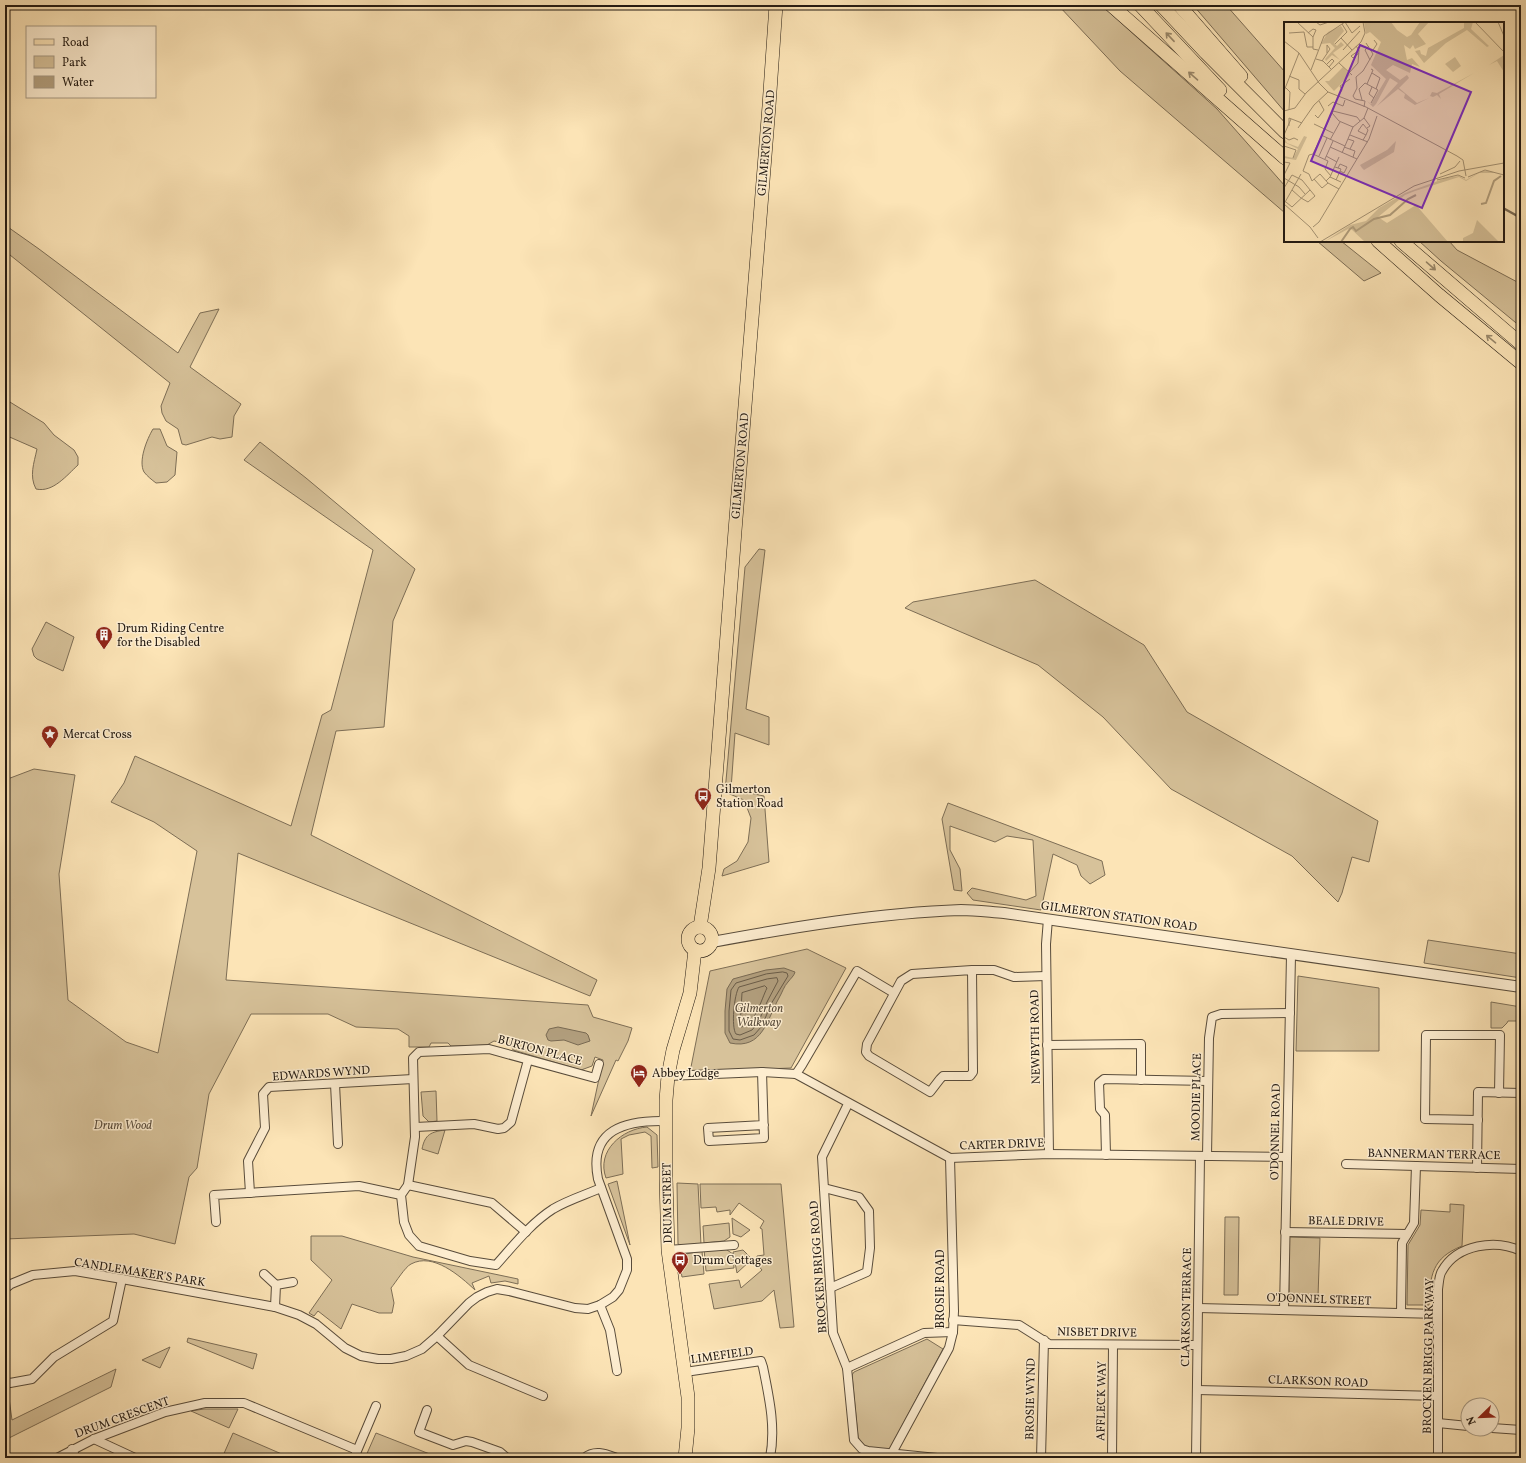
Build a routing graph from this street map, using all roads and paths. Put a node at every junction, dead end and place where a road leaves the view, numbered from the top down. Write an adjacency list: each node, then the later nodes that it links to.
1 (776, 5): 15 (main road, GILMERTON ROAD)
2 (1111, 5): 9 (main road, one-way to 2)
3 (1140, 5): 8 (main road, one-way to 3)
4 (1161, 5): 7 (main road)
5 (1179, 5): 6 (main road)
6 (1284, 126)
7 (1284, 131)
8 (1284, 154)
9 (1284, 157)
10 (1379, 242): 13 (main road, one-way to 10)
11 (1402, 242): 12 (main road, one-way to 12)
12 (1521, 344)
13 (1521, 364)
14 (1048, 919): 16 (street, GILMERTON STATION ROAD); 18 (street, GILMERTON STATION ROAD); 20 (street, NEWBYTH ROAD)
15 (700, 927): 16 (main road); 17 (main road)
16 (712, 942): 17 (main road)
17 (695, 950): 29 (main road, DRUM STREET)
18 (1291, 955): 21 (street, GILMERTON STATION ROAD); 23 (street, O'DONNEL ROAD)
19 (972, 970): 20 (street); 22 (street); 22 (street)
20 (1046, 976): 24 (street, NEWBYTH ROAD)
21 (1521, 987)
22 (894, 993): 28 (street)
23 (1290, 1013): 32 (street, MOODIE PLACE); 45 (street, O'DONNEL ROAD)
24 (1047, 1045): 31 (street); 42 (street, NEWBYTH ROAD)
25 (528, 1060): 26 (street, BURTON PLACE); 30 (street, BURTON PLACE); 40 (street)
26 (599, 1064)
27 (762, 1072): 28 (street, CARTER DRIVE); 29 (street, CARTER DRIVE); 39 (street)
28 (796, 1074): 36 (street, CARTER DRIVE)
29 (668, 1076): 38 (main road, DRUM STREET)
30 (413, 1079): 33 (street, EDWARDS WYND); 40 (street)
31 (1141, 1080): 32 (street); 43 (street)
32 (1208, 1080): 44 (street, MOODIE PLACE)
33 (334, 1084): 41 (street); 54 (street, EDWARDS WYND)
34 (1499, 1092): 35 (street); 37 (street); 37 (street)
35 (1521, 1093)
36 (848, 1104): 46 (street, CARTER DRIVE); 53 (street, BROCKEN BRIGG ROAD)
37 (1478, 1120): 49 (street)
38 (666, 1121): 52 (street, CANDLEMAKER'S PARK); 61 (main road, DRUM STREET)
39 (764, 1125): 39 (street)
40 (416, 1127): 51 (street)
41 (338, 1144)
42 (1049, 1154): 43 (street, CARTER DRIVE); 46 (street, CARTER DRIVE)
43 (1106, 1155): 44 (street, CARTER DRIVE)
44 (1203, 1156): 45 (street, CARTER DRIVE); 71 (street, CLARKSON TERRACE)
45 (1287, 1157): 58 (street, O'DONNEL ROAD)
46 (950, 1158): 75 (street, BROSIE ROAD)
47 (1346, 1164): 48 (street, BANNERMAN TERRACE)
48 (1416, 1166): 49 (street, BANNERMAN TERRACE); 59 (street)
49 (1477, 1168): 50 (street, BANNERMAN TERRACE)
50 (1521, 1169)
51 (408, 1185): 55 (street); 57 (street)
52 (601, 1188): 57 (street); 69 (street, CANDLEMAKER'S PARK)
53 (824, 1188): 67 (street, BROCKEN BRIGG ROAD); 67 (street)
54 (250, 1193): 55 (street); 56 (street)
55 (402, 1195): 57 (street)
56 (216, 1222)
57 (526, 1232)
58 (1285, 1232): 59 (street, BEALE DRIVE); 72 (street, O'DONNEL ROAD)
59 (1407, 1234): 73 (street)
60 (734, 1245): 61 (street)
61 (668, 1250): 83 (main road, DRUM STREET)
62 (1521, 1251): 74 (street, BROCKEN BRIGG PARKWAY)
63 (264, 1274): 66 (street)
64 (122, 1279): 68 (street, CANDLEMAKER'S PARK); 70 (street, CANDLEMAKER'S PARK); 84 (street)
65 (293, 1282): 66 (street)
66 (276, 1285): 70 (street)
67 (830, 1288): 81 (street, BROCKEN BRIGG ROAD)
68 (5, 1289)
69 (600, 1305): 77 (street, CANDLEMAKER'S PARK); 82 (street)
70 (275, 1307): 77 (street, CANDLEMAKER'S PARK)
71 (1198, 1308): 72 (street, O'DONNEL STREET); 80 (street, CLARKSON TERRACE)
72 (1284, 1310): 73 (street, O'DONNEL STREET)
73 (1401, 1313): 74 (street, O'DONNEL STREET)
74 (1438, 1314): 87 (street, BROCKEN BRIGG PARKWAY)
75 (953, 1320): 76 (street, BROSIE ROAD); 78 (street, NISBET DRIVE)
76 (953, 1332): 81 (street); 96 (street, BROSIE ROAD)
77 (437, 1336): 86 (street)
78 (1044, 1340): 79 (street, NISBET DRIVE); 107 (street, BROSIE WYND)
79 (1113, 1345): 80 (street, NISBET DRIVE); 108 (street, AFFLECK WAY)
80 (1198, 1345): 85 (street, CLARKSON TERRACE)
81 (846, 1368): 96 (street, BROCKEN BRIGG ROAD)
82 (617, 1371)
83 (685, 1372): 104 (main road, DRUM STREET); 105 (street, LIMEFIELD)
84 (5, 1381)
85 (1197, 1390): 87 (street, CLARKSON ROAD); 109 (street, CLARKSON TERRACE)
86 (543, 1396)
87 (1438, 1396): 90 (street, BROCKEN BRIGG PARKWAY)
88 (376, 1406): 97 (street)
89 (428, 1410): 101 (street)
90 (1438, 1423): 91 (street); 110 (street, BROCKEN BRIGG PARKWAY)
91 (1460, 1425)
92 (1500, 1429): 93 (street)
93 (1521, 1430)
94 (94, 1439): 95 (street, DRUM CRESCENT); 97 (street, DRUM CRESCENT); 100 (street)
95 (72, 1449): 98 (street, DRUM CRESCENT); 99 (street)
96 (892, 1453): 106 (street, BROCKEN BRIGG ROAD)
97 (356, 1454)
98 (56, 1458)
99 (76, 1458)
100 (135, 1458)
101 (507, 1458)
102 (584, 1458): 103 (street)
103 (617, 1458)
104 (685, 1458)
105 (770, 1458)
106 (937, 1458)
107 (1041, 1458)
108 (1112, 1458)
109 (1196, 1458)
110 (1438, 1458)

